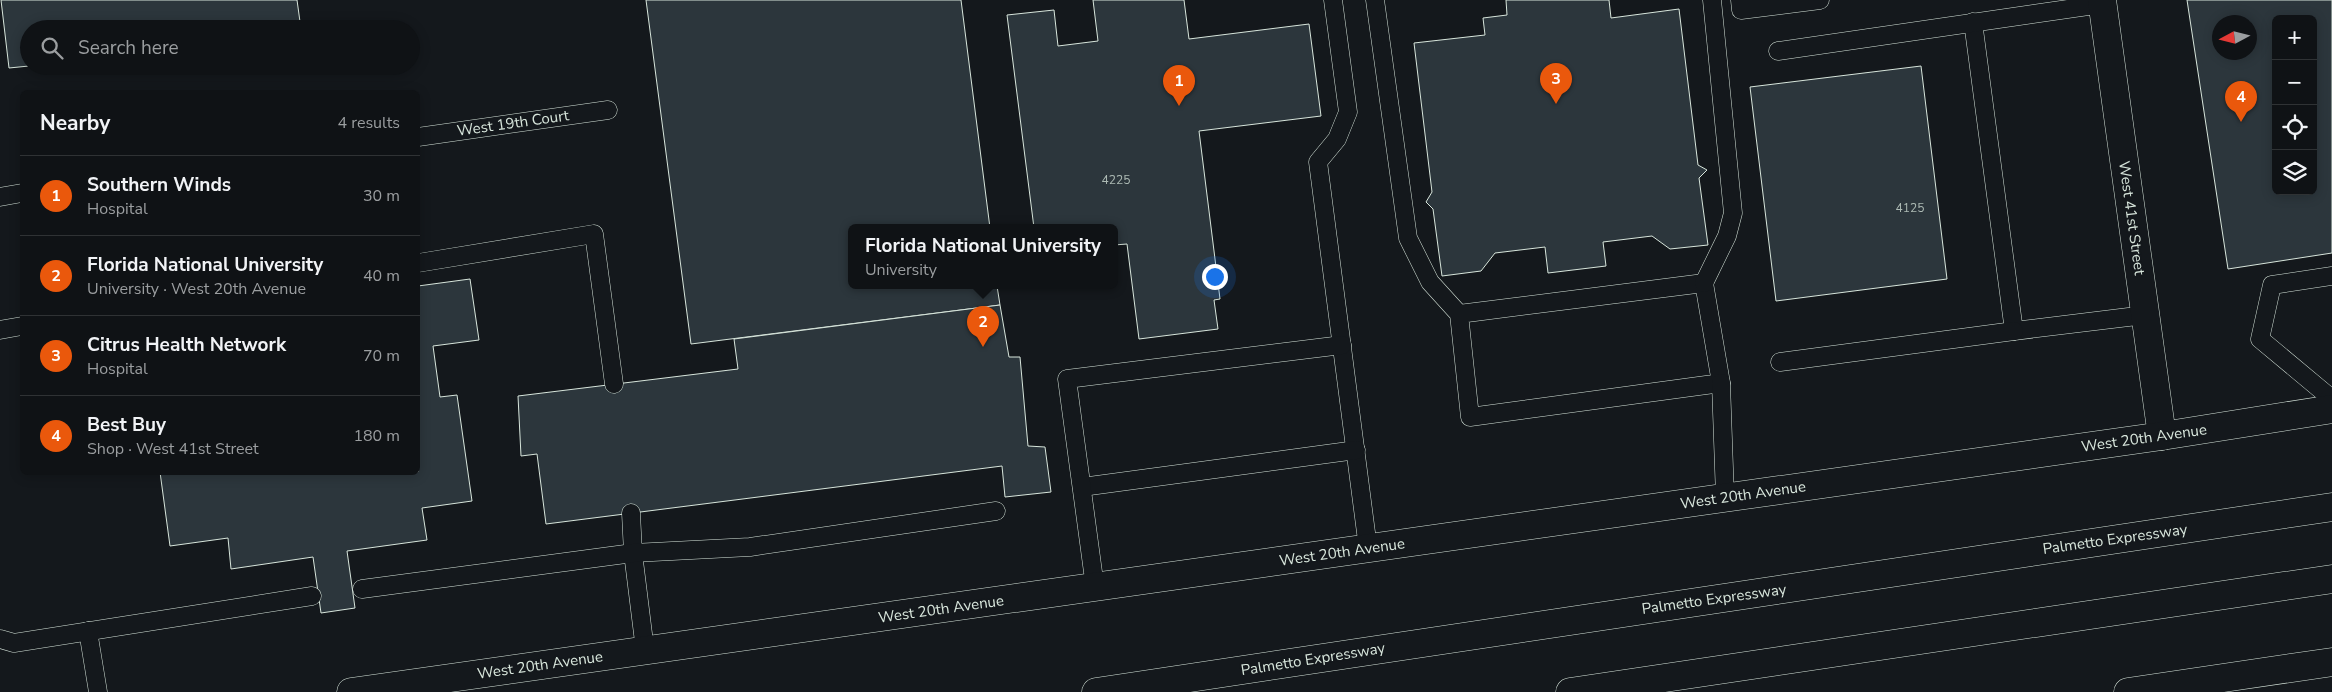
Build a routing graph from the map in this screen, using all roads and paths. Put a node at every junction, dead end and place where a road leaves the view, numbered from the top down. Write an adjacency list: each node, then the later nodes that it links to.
1 (1333, 0): 21 (lane)
2 (1375, 0): 16 (lane)
3 (1712, 0): 15 (lane)
4 (1740, 0): 5 (lane)
5 (1820, 0)
6 (2102, 2): 7 (lane); 17 (main road, West 41st Street)
7 (1973, 22): 8 (lane); 20 (lane)
8 (1778, 51)
9 (608, 110): 10 (lane, West 19th Court)
10 (420, 137)
11 (20, 193): 12 (lane)
12 (0, 197)
13 (420, 263): 24 (lane)
14 (2332, 276): 25 (lane)
15 (1704, 283): 16 (lane); 23 (lane)
16 (1459, 314): 23 (lane)
17 (2145, 315): 20 (lane); 27 (main road, West 41st Street)
18 (20, 326): 19 (lane)
19 (0, 330)
20 (2014, 331): 22 (lane)
21 (1342, 345): 28 (lane); 29 (lane)
22 (1780, 362)
23 (1721, 383): 30 (lane)
24 (614, 384)
25 (2332, 399)
26 (2332, 409): 27 (main road, West 20th Avenue)
27 (2162, 436): 30 (main road, West 20th Avenue)
28 (1356, 450): 29 (lane); 34 (lane)
29 (1082, 487): 37 (lane)
30 (1725, 497): 34 (main road, West 20th Avenue)
31 (2332, 507): 46 (main road, Palmetto Expressway)
32 (996, 511): 35 (lane)
33 (631, 513): 35 (lane)
34 (1368, 548): 37 (main road, West 20th Avenue)
35 (633, 553): 38 (lane); 42 (lane)
36 (2332, 579): 47 (main road)
37 (1094, 587): 42 (main road, West 20th Avenue)
38 (362, 589)
39 (312, 596): 40 (lane)
40 (88, 631): 41 (lane); 44 (lane)
41 (0, 639)
42 (645, 650): 45 (main road, West 20th Avenue)
43 (2332, 662): 48 (main road)
44 (98, 692)
45 (351, 692)
46 (1096, 692)
47 (1570, 692)
48 (2128, 692)

